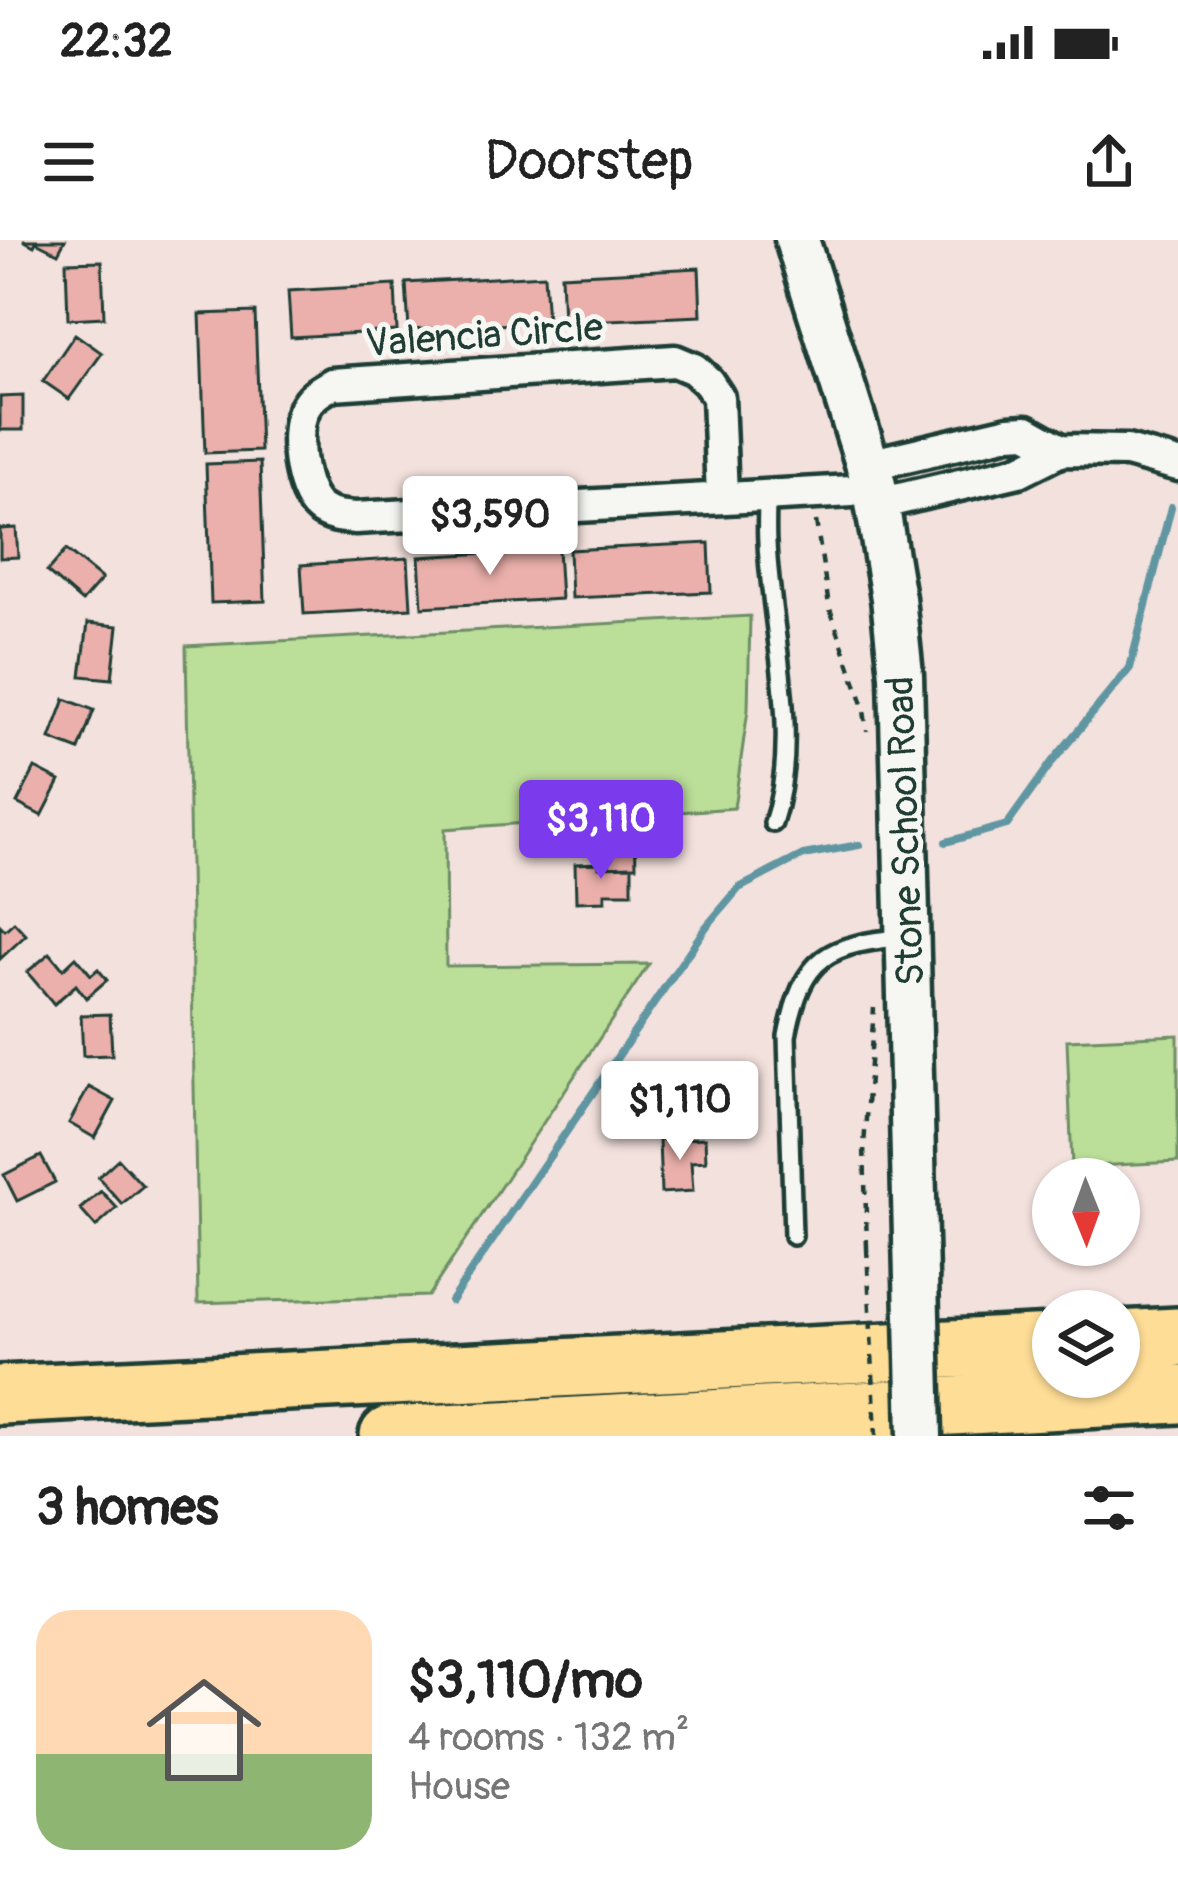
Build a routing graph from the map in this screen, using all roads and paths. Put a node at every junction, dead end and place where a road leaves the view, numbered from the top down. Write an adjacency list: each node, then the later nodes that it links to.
1 (797, 240): 3 (main road, Stone School Road)
2 (1178, 465): 3 (street, Valencia Circle)
3 (873, 485): 5 (street, Valencia Circle); 9 (main road, Stone School Road)
4 (722, 496): 4 (street, Valencia Circle); 5 (street, Valencia Circle)
5 (767, 496): 8 (lane)
6 (817, 509): 7 (path)
7 (866, 725)
8 (773, 823)
9 (906, 938): 11 (lane); 19 (main road, Stone School Road, bridge)
10 (874, 1006): 18 (path, bridge)
11 (793, 1236)
12 (1178, 1337): 13 (highway)
13 (1140, 1339)
14 (1032, 1345): 16 (highway)
15 (1178, 1394): 17 (highway)
16 (0, 1395)
17 (389, 1436)
18 (875, 1436)
19 (920, 1436)

